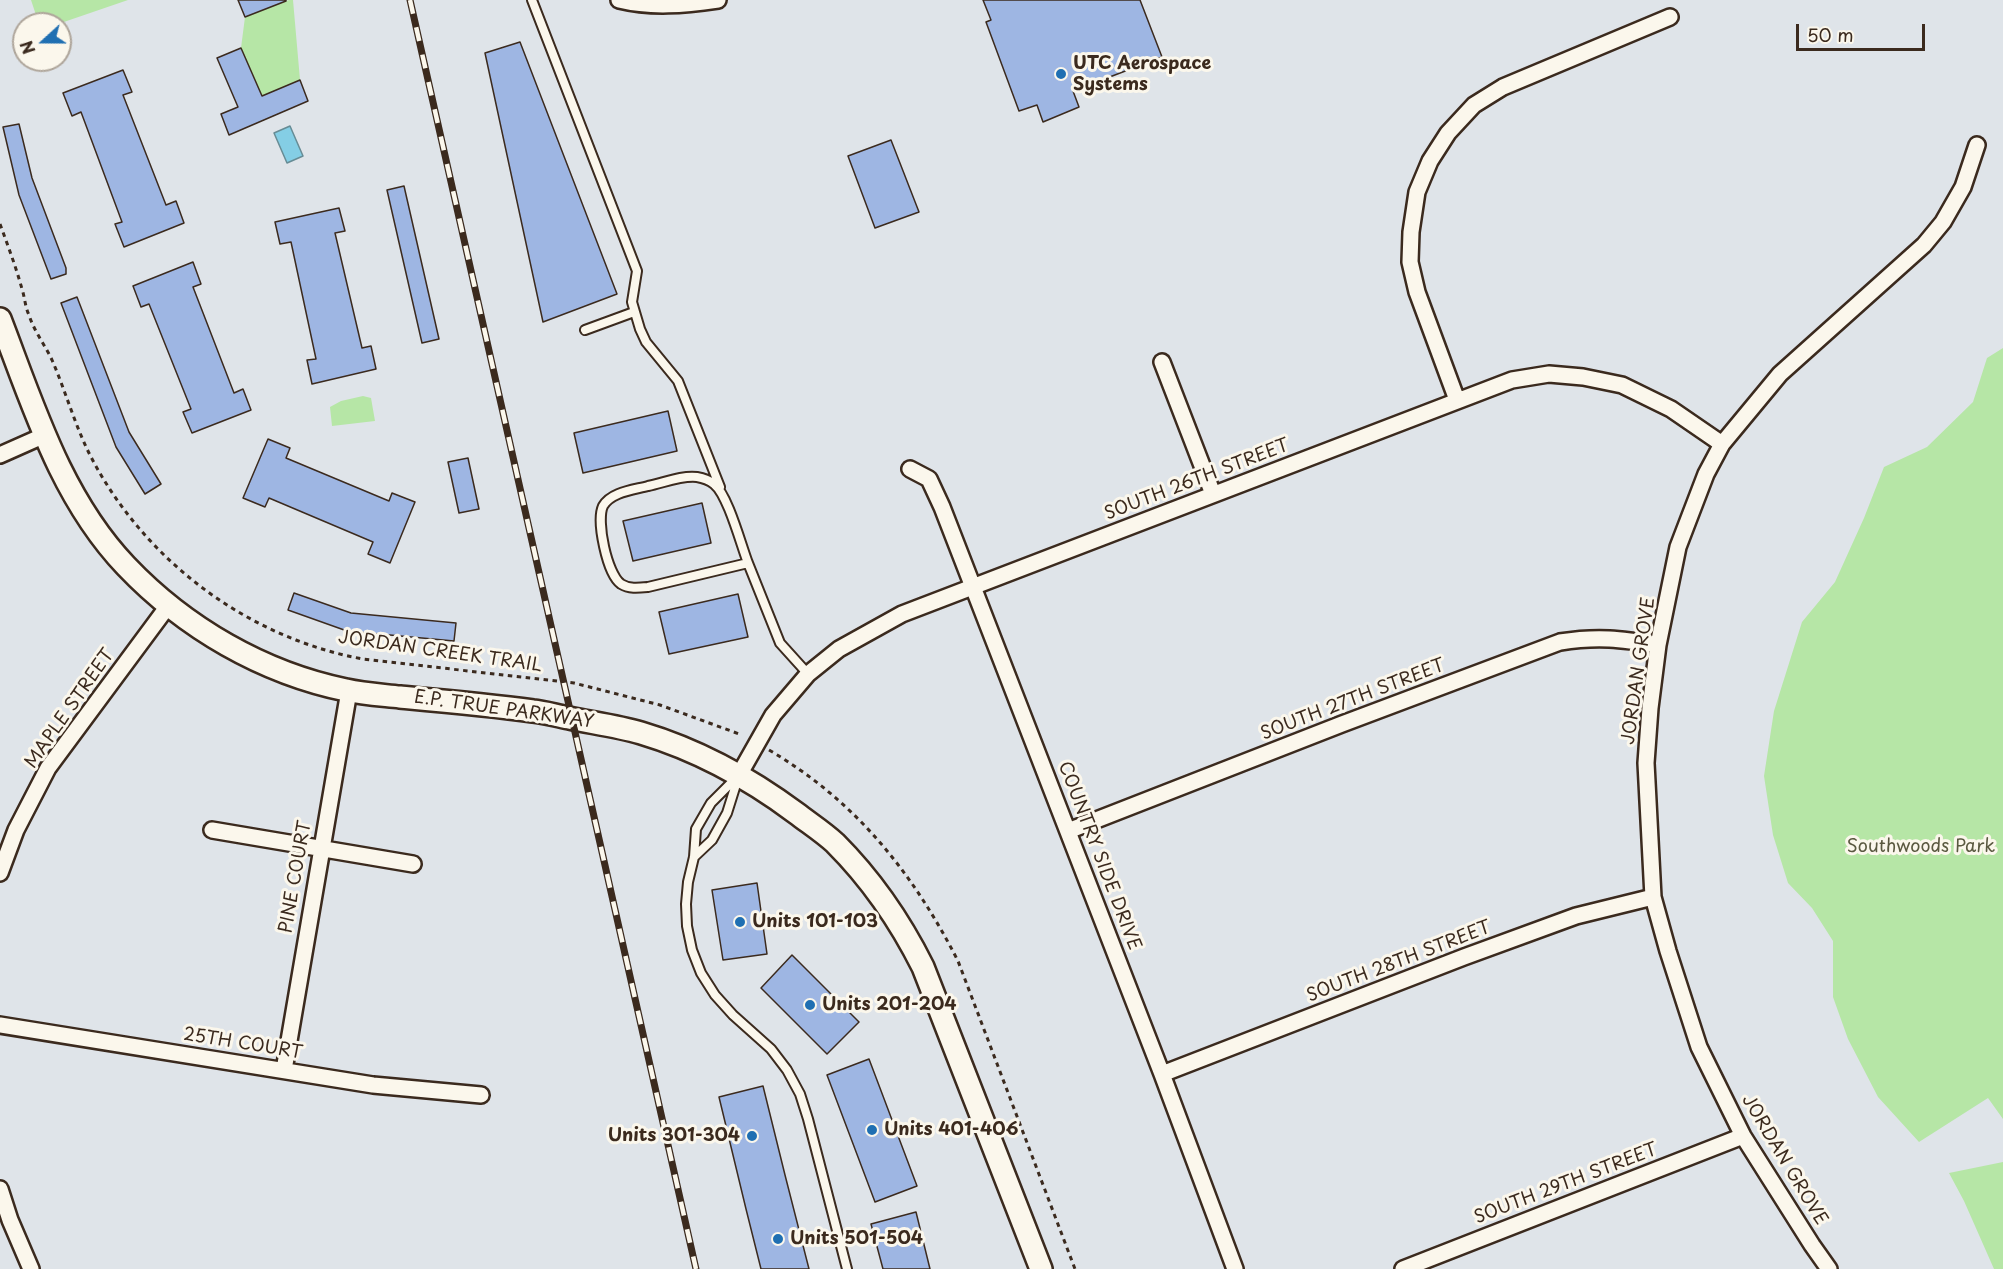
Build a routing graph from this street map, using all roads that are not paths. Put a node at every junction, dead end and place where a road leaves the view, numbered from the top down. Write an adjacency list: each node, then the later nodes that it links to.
1 (532, 0): 6 (lane)
2 (619, 0): 3 (street)
3 (717, 0)
4 (1670, 16): 10 (street)
5 (1977, 145): 12 (street, JORDAN GROVE)
6 (634, 312): 8 (lane); 16 (lane)
7 (0, 319): 11 (main road, E.P. TRUE PARKWAY)
8 (585, 330)
9 (1162, 362): 15 (street)
10 (1457, 400): 12 (street, SOUTH 26TH STREET); 15 (street, SOUTH 26TH STREET)
11 (45, 435): 13 (street); 19 (main road, E.P. TRUE PARKWAY)
12 (1722, 444): 20 (street, JORDAN GROVE)
13 (0, 455)
14 (910, 469): 18 (street, COUNTRY SIDE DRIVE)
15 (1213, 494): 18 (street, SOUTH 26TH STREET)
16 (724, 497): 17 (lane); 17 (lane)
17 (748, 563): 21 (lane)
18 (973, 588): 21 (street, SOUTH 26TH STREET); 25 (street, COUNTRY SIDE DRIVE)
19 (168, 606): 22 (main road, E.P. TRUE PARKWAY); 29 (street, MAPLE STREET)
20 (1658, 645): 25 (street, SOUTH 27TH STREET); 30 (street, JORDAN GROVE)
21 (808, 674): 23 (street, SOUTH 26TH STREET)
22 (349, 691): 23 (main road, E.P. TRUE PARKWAY); 26 (street, PINE COURT)
23 (739, 775): 27 (lane); 27 (lane); 39 (main road, E.P. TRUE PARKWAY)
24 (212, 830): 26 (street)
25 (1068, 831): 33 (street, COUNTRY SIDE DRIVE)
26 (320, 848): 28 (street); 32 (street, PINE COURT)
27 (694, 857): 38 (lane)
28 (413, 864)
29 (0, 873)
30 (1653, 897): 33 (street, SOUTH 28TH STREET); 35 (street, JORDAN GROVE)
31 (0, 1025): 32 (street, 25TH COURT)
32 (284, 1070): 34 (street, 25TH COURT)
33 (1162, 1074): 40 (street, COUNTRY SIDE DRIVE)
34 (481, 1095)
35 (1743, 1136): 41 (street, SOUTH 29TH STREET); 42 (street, JORDAN GROVE)
36 (0, 1190): 37 (street)
37 (31, 1269)
38 (847, 1269)
39 (1041, 1269)
40 (1235, 1269)
41 (1403, 1269)
42 (1830, 1269)

